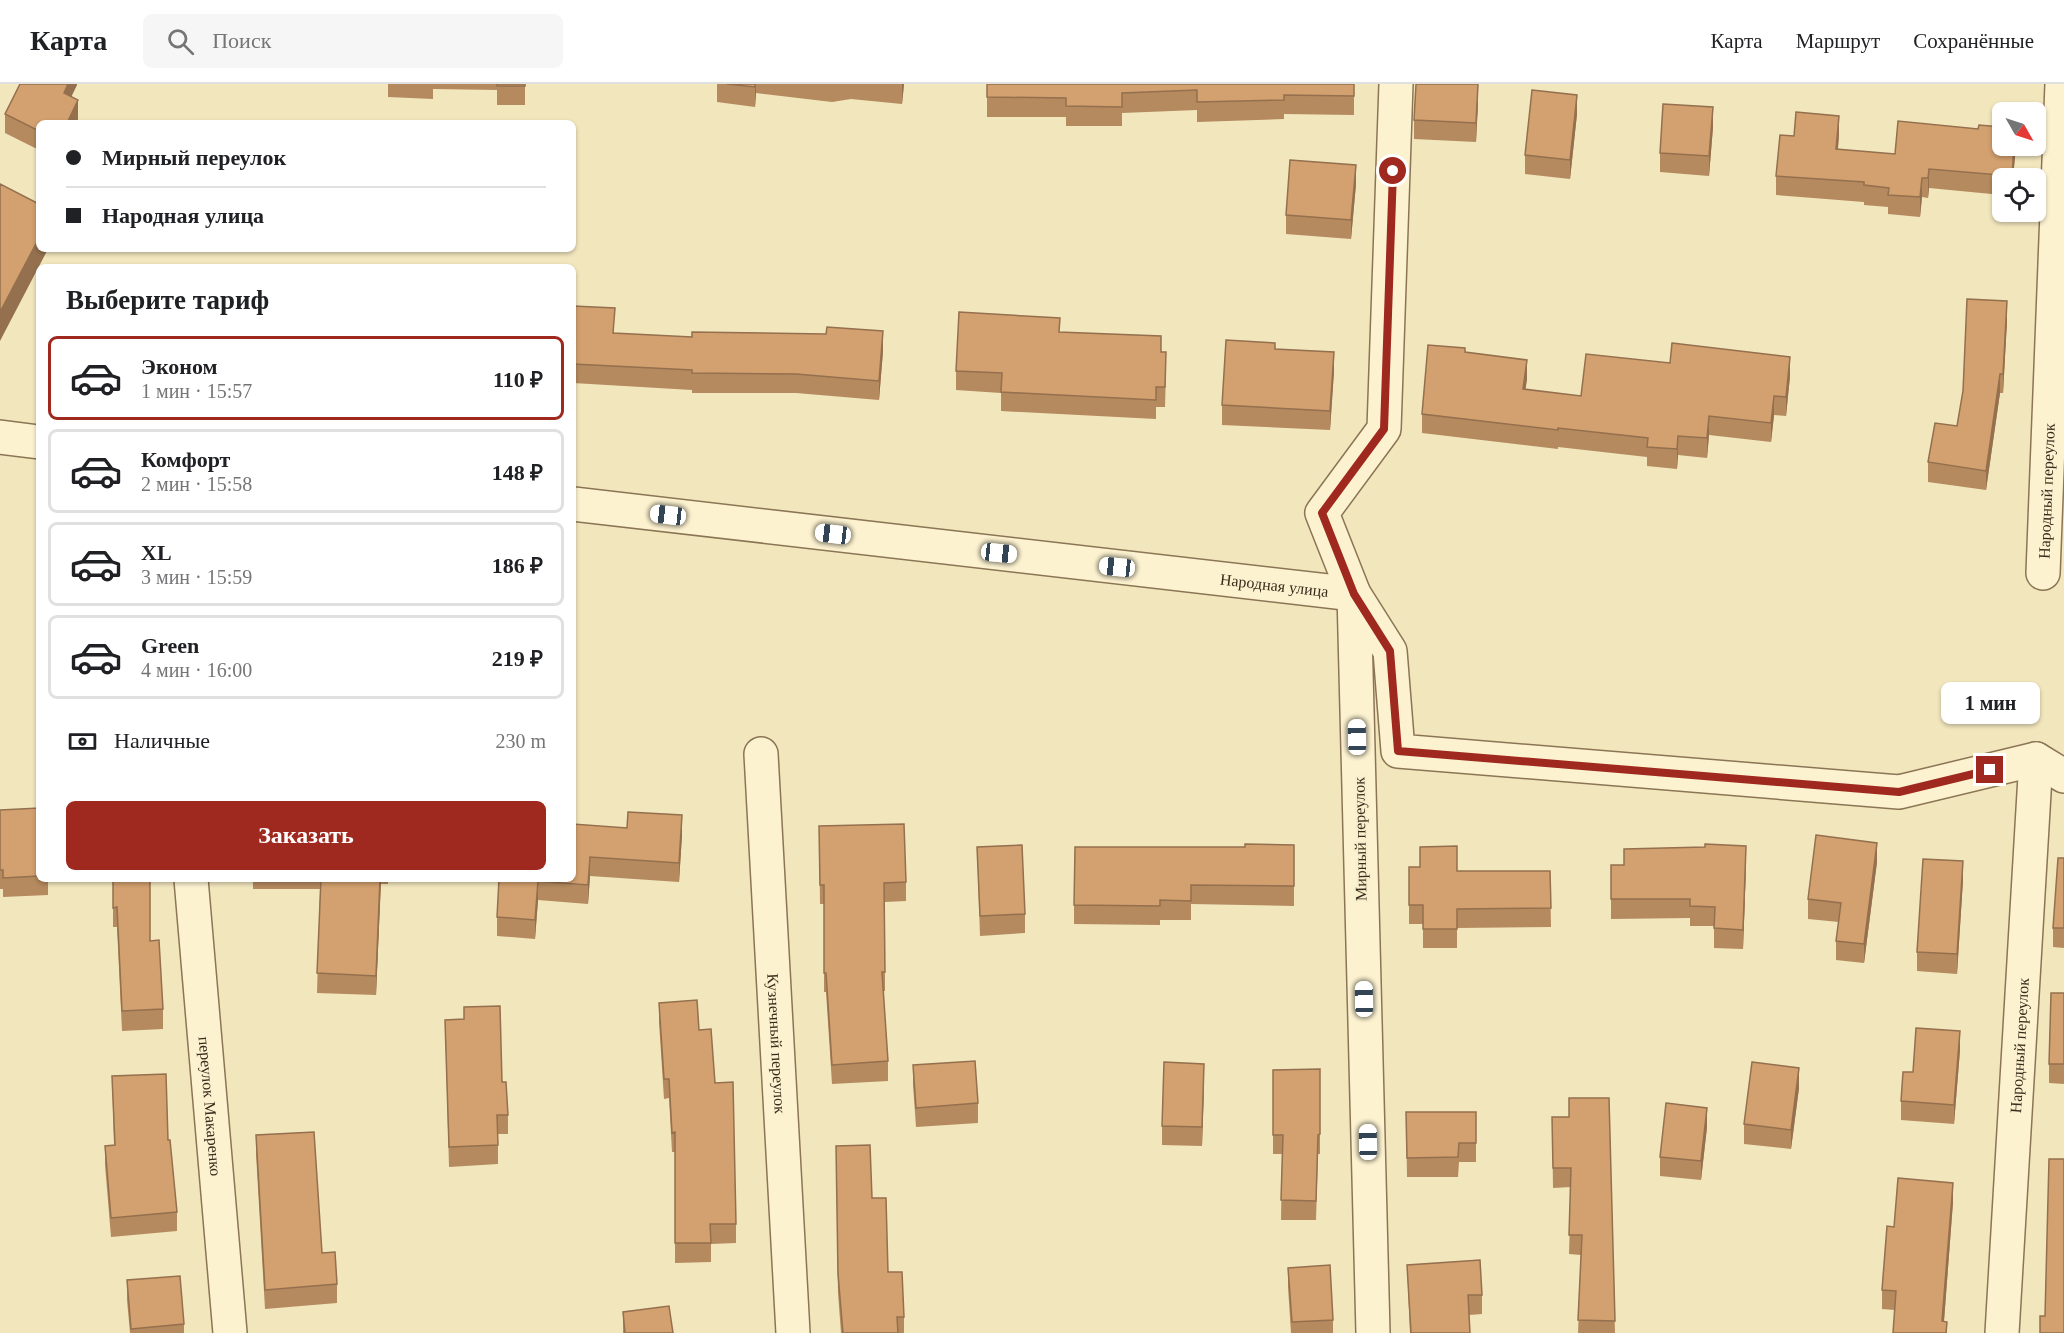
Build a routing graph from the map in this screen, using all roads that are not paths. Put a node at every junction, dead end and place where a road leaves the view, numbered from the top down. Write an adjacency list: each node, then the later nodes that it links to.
1 (1396, 84): 7 (street, Мирный переулок)
2 (2062, 84): 6 (street, Народный переулок)
3 (0, 437): 4 (street)
4 (36, 442)
5 (576, 504): 7 (street, Народная улица)
6 (2043, 573)
7 (1354, 594): 9 (street); 14 (street, Мирный переулок)
8 (761, 754): 13 (street, Кузнечный переулок)
9 (2036, 759): 10 (street); 15 (street, Народный переулок)
10 (2064, 776)
11 (191, 882): 12 (street, переулок Макаренко)
12 (230, 1333)
13 (793, 1333)
14 (1372, 1333)
15 (2002, 1333)

